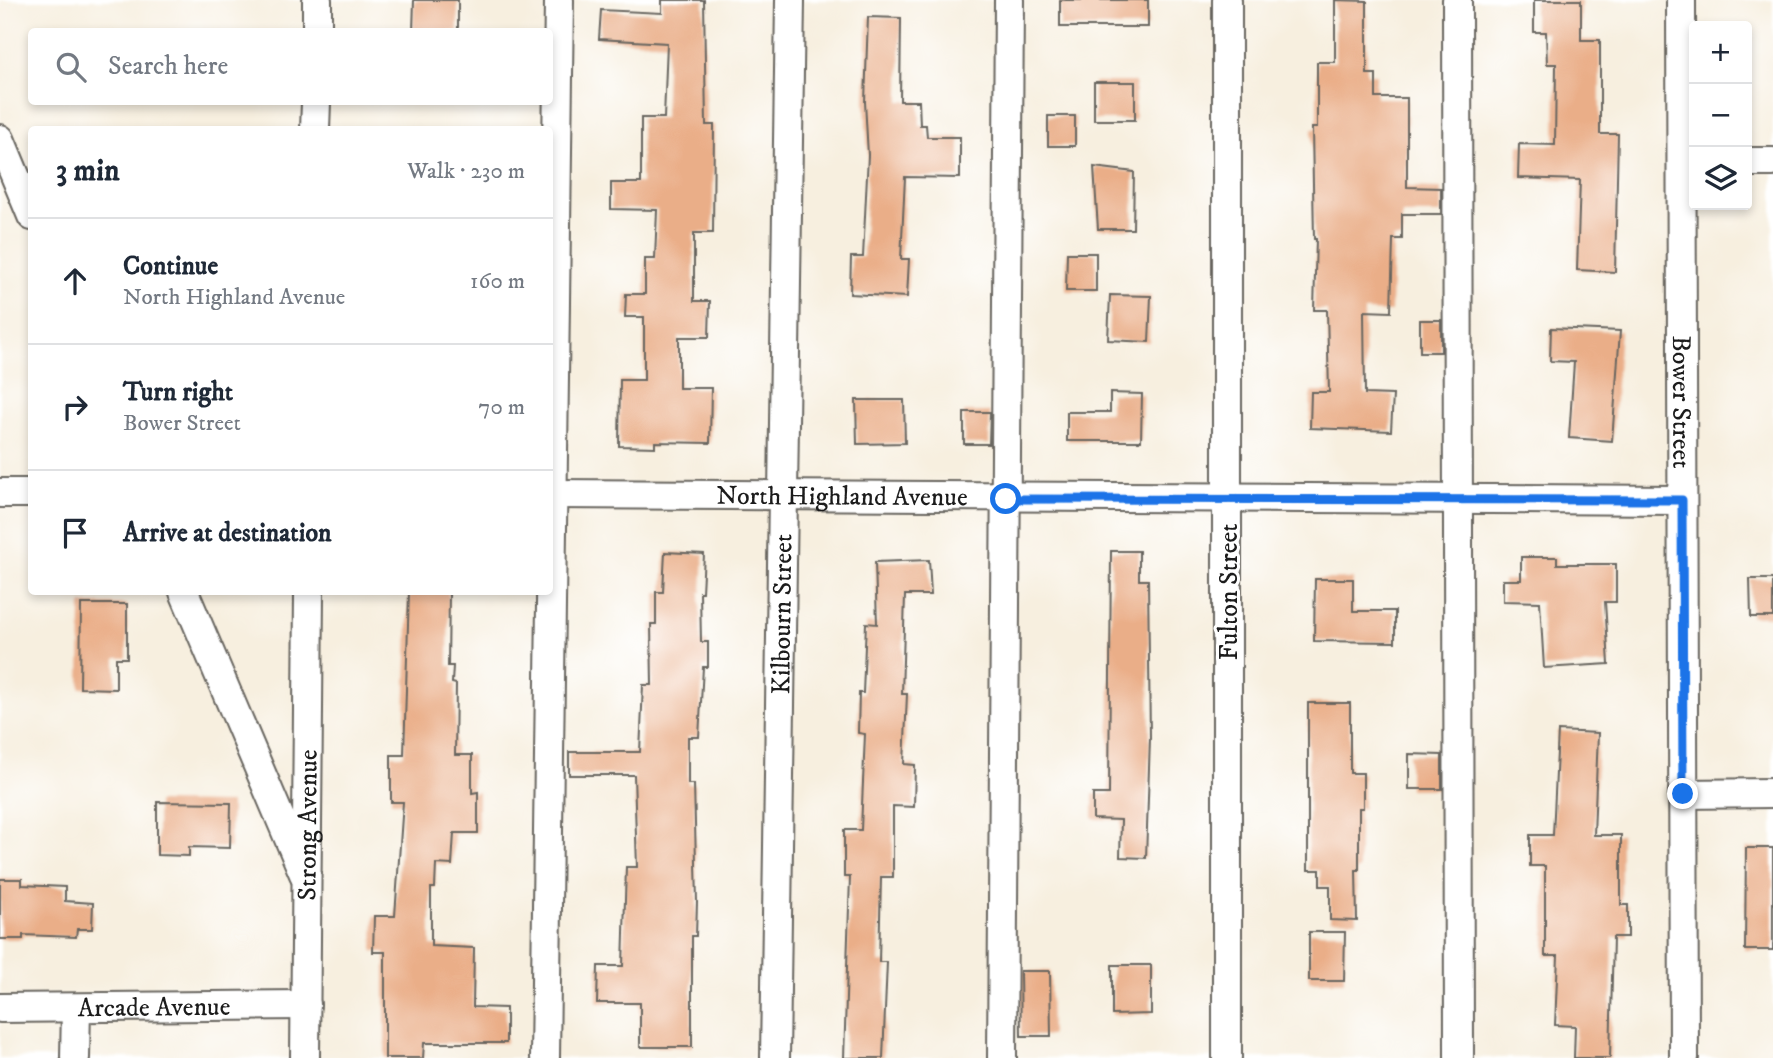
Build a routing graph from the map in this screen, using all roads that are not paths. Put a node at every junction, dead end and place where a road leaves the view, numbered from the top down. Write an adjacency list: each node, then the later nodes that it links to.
1 (317, 0): 8 (street)
2 (559, 0): 16 (street)
3 (790, 0): 20 (street, Kilbourn Street)
4 (1009, 0): 21 (street)
5 (1227, 0): 22 (street, Fulton Street)
6 (1457, 0): 23 (street)
7 (1681, 0): 12 (street, Bower Street)
8 (317, 28)
9 (316, 105): 10 (street)
10 (315, 126)
11 (0, 139): 15 (street)
12 (1687, 162): 24 (street, Bower Street)
13 (1752, 162): 14 (street)
14 (1773, 162)
15 (28, 206)
16 (553, 329)
17 (0, 493): 18 (street)
18 (28, 493)
19 (553, 494): 20 (street, North Highland Avenue)
20 (785, 495): 21 (street, North Highland Avenue); 37 (street, Kilbourn Street)
21 (1006, 499): 22 (street, North Highland Avenue); 38 (street)
22 (1228, 499): 23 (street, North Highland Avenue); 39 (street, Fulton Street)
23 (1457, 499): 24 (street, North Highland Avenue); 40 (street)
24 (1682, 500): 29 (street, Bower Street)
25 (185, 595): 30 (street)
26 (309, 595): 30 (street, Strong Avenue)
27 (549, 595): 36 (street)
28 (1773, 793): 29 (street)
29 (1683, 794): 41 (street, Bower Street)
30 (308, 883): 31 (street, Strong Avenue)
31 (306, 1006): 33 (street, Arcade Avenue); 35 (street, Strong Avenue)
32 (0, 1008): 33 (street, Arcade Avenue)
33 (76, 1008): 34 (street)
34 (75, 1058)
35 (305, 1058)
36 (545, 1058)
37 (775, 1058)
38 (1002, 1058)
39 (1227, 1058)
40 (1459, 1058)
41 (1684, 1058)

